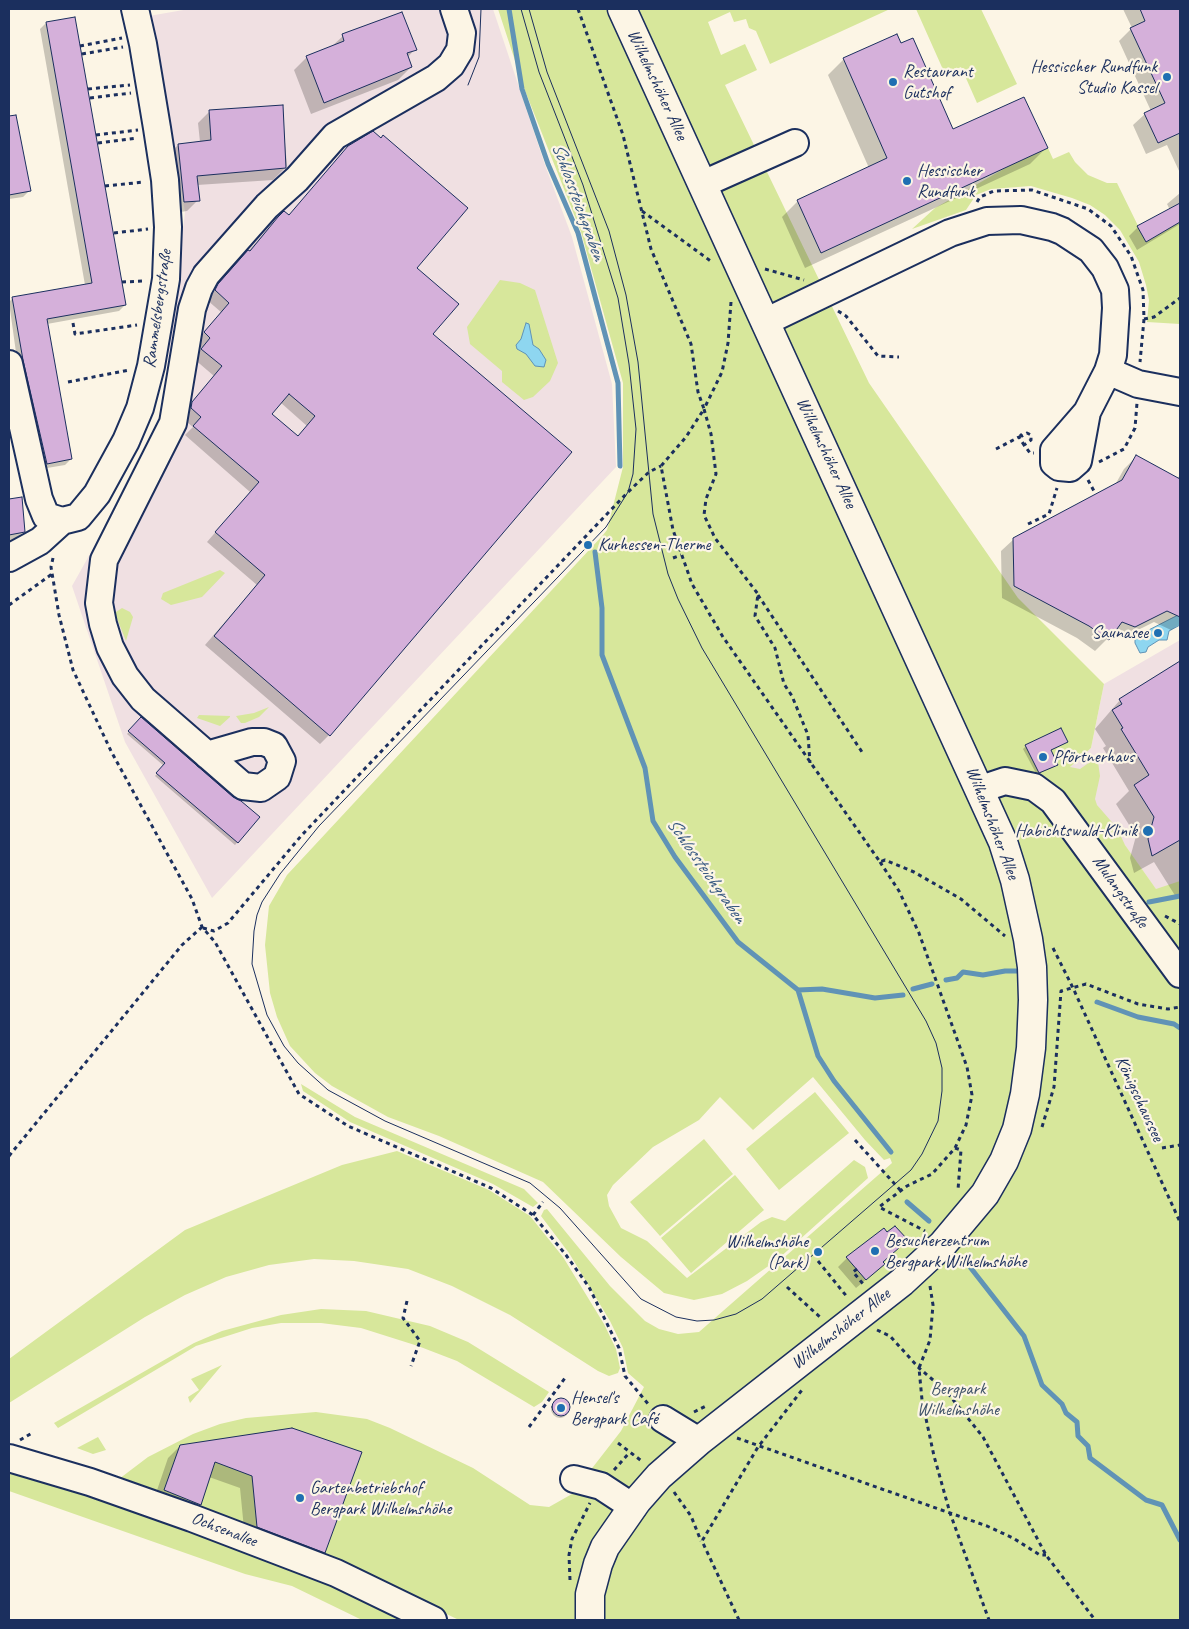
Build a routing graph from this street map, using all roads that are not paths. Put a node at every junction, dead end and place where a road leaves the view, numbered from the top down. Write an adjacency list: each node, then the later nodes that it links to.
1 (135, 9): 11 (street, Rammelsbergstraße)
2 (454, 9): 13 (street)
3 (622, 9): 5 (main road, Wilhelmshöher Allee)
4 (796, 143): 5 (street)
5 (703, 184): 6 (main road, Wilhelmshöher Allee)
6 (765, 322): 8 (street); 14 (main road, Wilhelmshöher Allee)
7 (9, 364): 11 (street)
8 (1108, 371): 9 (street); 10 (street)
9 (1180, 392)
10 (1064, 469)
11 (62, 521): 12 (street, Rammelsbergstraße)
12 (9, 558)
13 (207, 755)
14 (981, 789): 15 (street, Mulangstraße); 17 (main road, Wilhelmshöher Allee)
15 (1180, 974)
16 (662, 1419): 17 (street)
17 (707, 1434): 20 (main road, Wilhelmshöher Allee)
18 (9, 1458): 21 (street, Ochsenallee)
19 (574, 1479): 20 (street)
20 (633, 1507): 22 (main road, Wilhelmshöher Allee)
21 (433, 1620)
22 (590, 1620)

